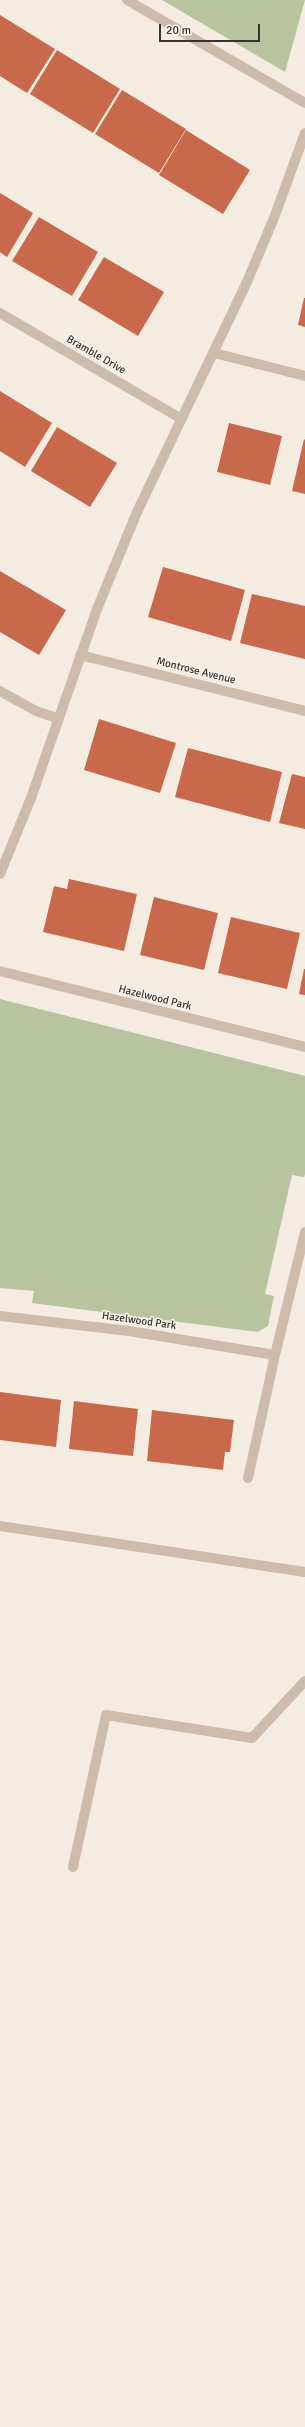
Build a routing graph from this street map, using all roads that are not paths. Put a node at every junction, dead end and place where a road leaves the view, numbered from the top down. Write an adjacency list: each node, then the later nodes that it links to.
1 (127, 0): 2 (street)
2 (305, 103)
3 (305, 133): 5 (street)
4 (0, 313): 7 (street, Bramble Drive)
5 (214, 352): 6 (street); 7 (street)
6 (305, 376)
7 (180, 418): 8 (street)
8 (80, 655): 10 (street, Montrose Avenue); 11 (street)
9 (0, 691): 11 (street)
10 (305, 711)
11 (57, 718): 12 (street)
12 (0, 874)
13 (0, 971): 14 (street, Hazelwood Park)
14 (305, 1047)
15 (305, 1232): 17 (street)
16 (0, 1316): 17 (street, Hazelwood Park)
17 (275, 1354): 18 (street)
18 (248, 1478)
19 (0, 1526): 20 (street)
20 (305, 1572)
21 (305, 1681): 22 (street)
22 (73, 1867)

